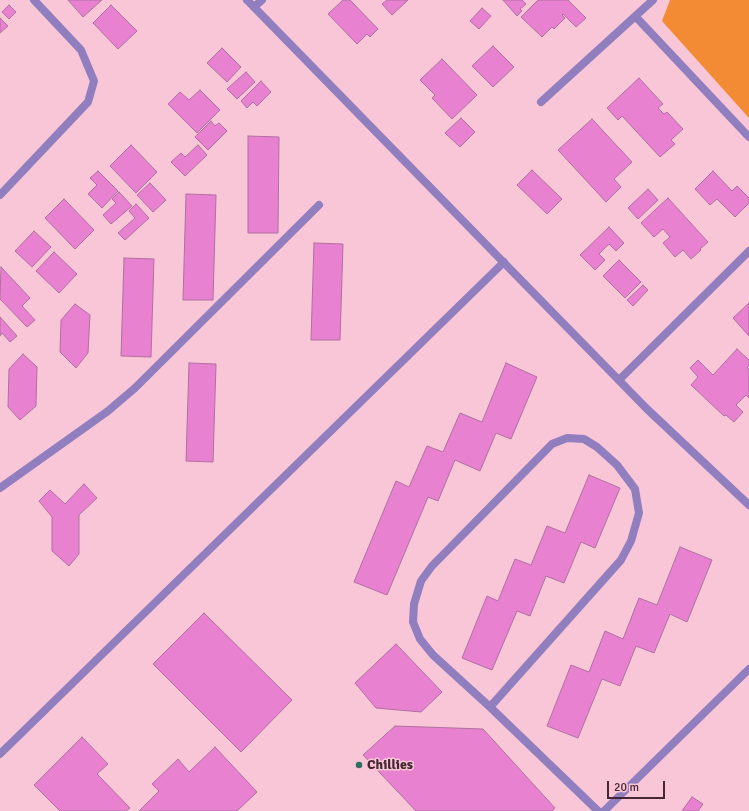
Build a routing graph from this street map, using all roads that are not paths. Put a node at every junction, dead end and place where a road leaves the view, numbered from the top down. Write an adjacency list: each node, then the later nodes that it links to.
1 (34, 0): 9 (street)
2 (247, 0): 5 (street)
3 (262, 0): 5 (street)
4 (653, 0): 6 (street)
5 (254, 7): 12 (street)
6 (636, 17): 7 (street); 8 (street)
7 (541, 102)
8 (749, 137)
9 (0, 196)
10 (319, 205): 14 (street)
11 (749, 251): 13 (street)
12 (504, 262): 13 (street); 18 (street)
13 (619, 380): 15 (street)
14 (0, 488)
15 (749, 505)
16 (749, 669): 20 (street)
17 (490, 707): 17 (street); 19 (street)
18 (0, 754)
19 (598, 811)
20 (604, 811)

